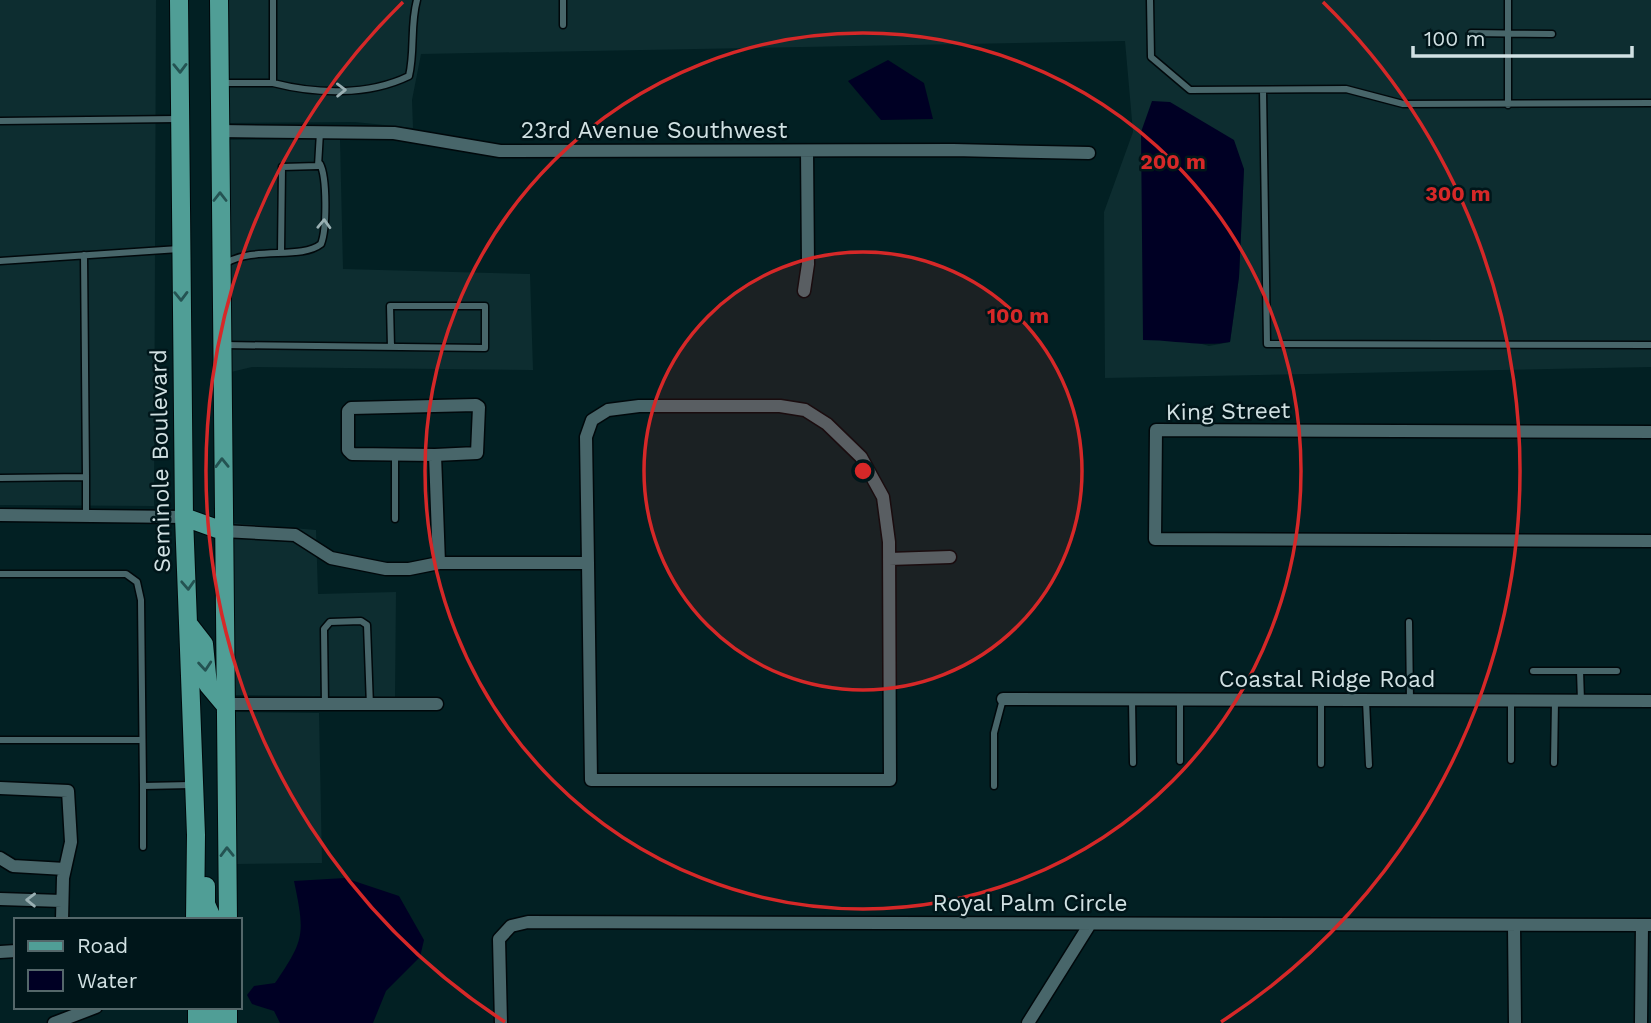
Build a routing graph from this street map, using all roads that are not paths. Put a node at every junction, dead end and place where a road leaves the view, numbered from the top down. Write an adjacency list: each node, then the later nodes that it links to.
1 (179, 0): 17 (main road, Seminole Boulevard, one-way to 17)
2 (219, 0): 12 (main road)
3 (273, 0): 13 (lane)
4 (417, 0): 13 (lane, one-way to 4)
5 (563, 0): 8 (lane)
6 (1150, 0): 14 (lane)
7 (1508, 0): 11 (lane)
8 (563, 25)
9 (1471, 33): 11 (lane)
10 (1552, 34): 11 (lane)
11 (1508, 35): 16 (lane)
12 (220, 83): 13 (lane); 19 (main road)
13 (273, 83)
14 (1263, 90): 16 (lane); 31 (lane)
15 (1651, 103): 16 (lane)
16 (1508, 105)
17 (180, 119): 18 (lane); 24 (main road, Seminole Boulevard)
18 (0, 121)
19 (220, 131): 20 (street, 23rd Avenue Southwest); 28 (main road, one-way to 19)
20 (320, 131): 21 (street, 23rd Avenue Southwest); 23 (lane)
21 (807, 151): 22 (street, 23rd Avenue Southwest); 29 (street)
22 (1089, 153)
23 (320, 164): 25 (lane, one-way to 23); 25 (lane)
24 (180, 248): 26 (lane); 40 (main road, Seminole Boulevard, one-way to 40)
25 (281, 252): 28 (lane)
26 (84, 255): 27 (lane); 36 (lane)
27 (0, 261)
28 (221, 265): 30 (main road)
29 (804, 291)
30 (221, 345): 32 (lane); 42 (main road, one-way to 30)
31 (1651, 345)
32 (391, 346): 32 (lane)
33 (1651, 432): 43 (street, King Street)
34 (395, 454): 35 (street); 35 (street); 41 (lane)
35 (435, 454): 46 (street)
36 (86, 477): 37 (lane); 39 (lane)
37 (0, 478)
38 (0, 516): 39 (street)
39 (86, 516): 40 (street)
40 (184, 517): 42 (main road); 50 (main road, Seminole Boulevard, one-way to 50)
41 (395, 519)
42 (223, 531): 46 (street); 64 (main road)
43 (1651, 541)
44 (950, 557): 45 (street)
45 (889, 559): 47 (street); 47 (street)
46 (439, 563): 47 (street)
47 (588, 563)
48 (0, 574): 69 (lane)
49 (1409, 622): 59 (lane)
50 (190, 626): 64 (main road, one-way to 64); 76 (main road, Seminole Boulevard)
51 (1534, 671): 52 (lane)
52 (1580, 671): 53 (lane); 62 (lane)
53 (1617, 671)
54 (1003, 699): 55 (street, Coastal Ridge Road); 78 (lane)
55 (1132, 700): 56 (street, Coastal Ridge Road); 72 (lane)
56 (1180, 700): 57 (street, Coastal Ridge Road); 71 (lane)
57 (1321, 700): 58 (street, Coastal Ridge Road); 73 (lane)
58 (1366, 701): 59 (street, Coastal Ridge Road); 75 (lane)
59 (1410, 701): 60 (street, Coastal Ridge Road)
60 (1511, 701): 61 (street, Coastal Ridge Road); 70 (lane)
61 (1555, 701): 62 (street, Coastal Ridge Road); 74 (lane)
62 (1581, 701): 63 (street, Coastal Ridge Road)
63 (1651, 701)
64 (224, 704): 66 (street); 89 (main road, one-way to 64)
65 (437, 704): 67 (street)
66 (324, 705): 67 (street); 67 (lane)
67 (370, 706)
68 (0, 740): 69 (lane)
69 (142, 740): 77 (lane)
70 (1511, 760)
71 (1180, 761)
72 (1133, 762)
73 (1321, 764)
74 (1554, 764)
75 (1368, 765)
76 (193, 785): 77 (lane); 80 (main road, Seminole Boulevard)
77 (142, 786): 81 (lane)
78 (993, 786)
79 (0, 788): 83 (street)
80 (196, 835): 87 (main road, Seminole Boulevard); 88 (main road)
81 (143, 848)
82 (0, 858): 83 (street)
83 (65, 869): 85 (street)
84 (0, 899): 85 (street, one-way to 84)
85 (62, 901): 86 (street)
86 (62, 918)
87 (195, 918)
88 (212, 918)
89 (228, 918)
90 (1090, 924): 92 (street, Royal Palm Circle); 95 (street, Royal Palm Circle); 96 (street)
91 (1646, 925): 92 (street, Royal Palm Circle); 98 (street)
92 (1514, 926): 97 (street)
93 (91, 1009): 94 (street)
94 (54, 1023)
95 (501, 1023)
96 (1028, 1023)
97 (1515, 1023)
98 (1641, 1023)

